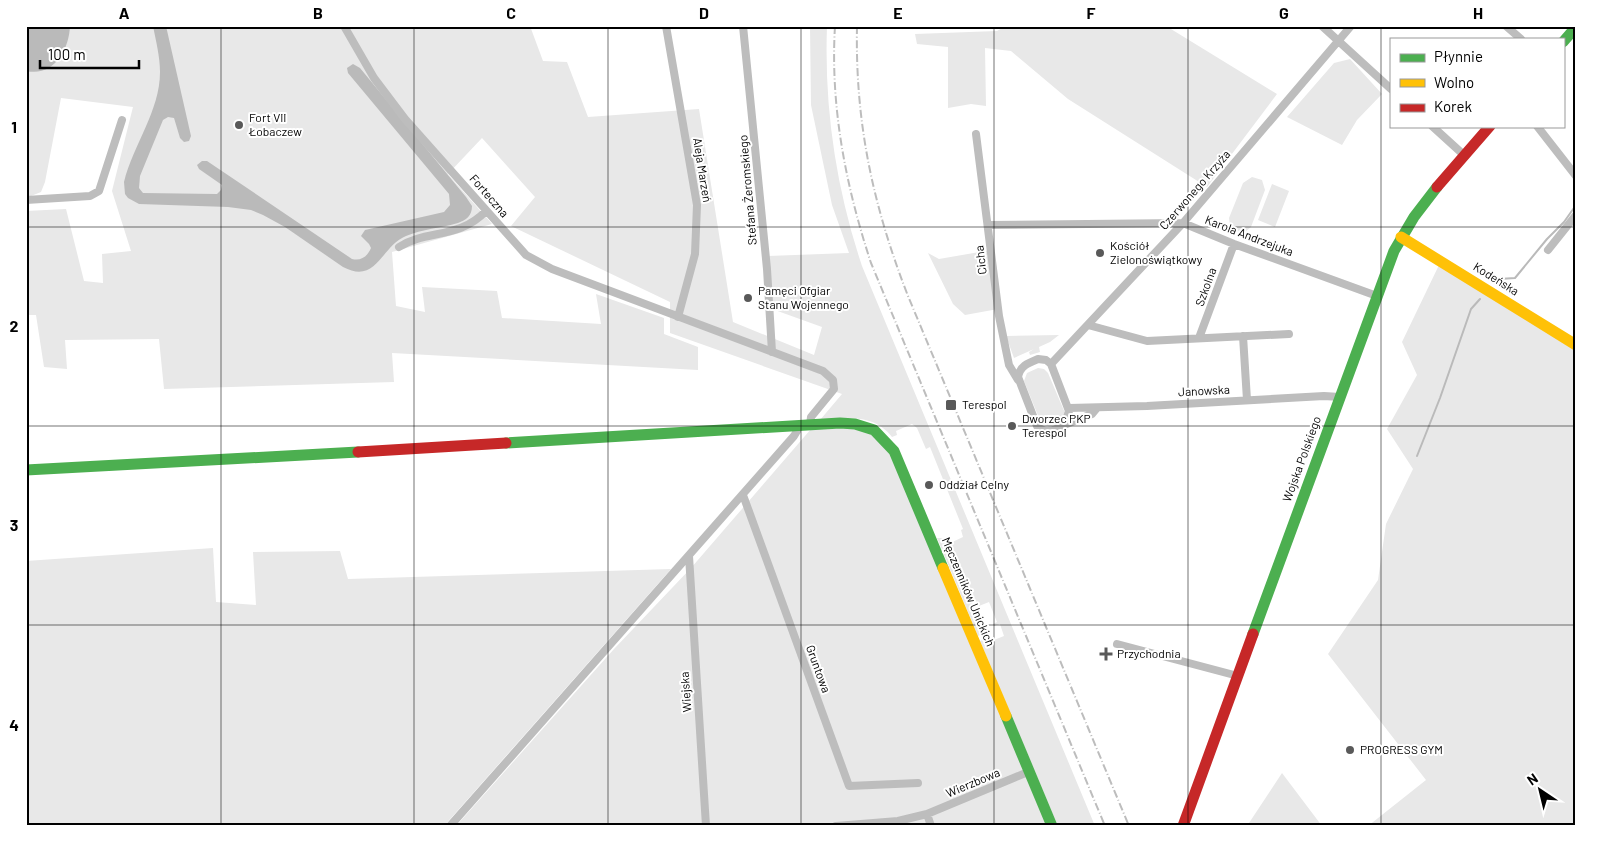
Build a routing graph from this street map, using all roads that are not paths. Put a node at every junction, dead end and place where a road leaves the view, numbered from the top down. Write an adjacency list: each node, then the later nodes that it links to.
1 (344, 26): 20 (street, Forteczna)
2 (666, 26): 29 (street, Aleja Marzeń)
3 (743, 26): 35 (street, Stefana Żeromskiego)
4 (1322, 26): 10 (street)
5 (1351, 26): 10 (street, Czerwonego Krzyża)
6 (1506, 26): 8 (street)
7 (1576, 27): 9 (main road)
8 (1520, 38)
9 (1564, 41)
10 (1338, 42): 11 (street); 22 (street, Czerwonego Krzyża)
11 (1390, 88)
12 (122, 120): 19 (street)
13 (1434, 128): 17 (street)
14 (1488, 128): 17 (main road, Wojska Polskiego)
15 (1539, 128): 18 (street)
16 (976, 134): 23 (street, Cicha)
17 (1465, 156): 24 (main road, Wojska Polskiego)
18 (1576, 176)
19 (26, 200)
20 (486, 211): 26 (street); 29 (street, Forteczna)
21 (1576, 215): 27 (street)
22 (1183, 222): 23 (street, Karola Andrzejuka); 25 (street, Karola Andrzejuka); 30 (street, Czerwonego Krzyża)
23 (988, 225): 37 (street, Cicha)
24 (1401, 237): 28 (main road, Wojska Polskiego); 34 (main road, Kodeńska)
25 (1234, 244): 28 (street, Karola Andrzejuka); 33 (street, Szkolna)
26 (399, 247)
27 (1548, 250)
28 (1377, 296): 38 (main road, Wojska Polskiego)
29 (674, 316): 35 (street, Forteczna)
30 (1088, 325): 33 (street); 36 (street, Czerwonego Krzyża)
31 (1289, 334): 32 (street)
32 (1244, 336): 33 (street); 39 (street)
33 (1199, 338)
34 (1576, 345)
35 (772, 352): 42 (street, Forteczna)
36 (1050, 364): 37 (street); 40 (street)
37 (1018, 380): 44 (street, Cicha)
38 (1340, 397): 39 (street, Janowska); 49 (main road, Wojska Polskiego)
39 (1248, 400): 41 (street, Janowska)
40 (1069, 408): 41 (street, Janowska); 44 (street)
41 (1097, 408): 44 (street, Cicha)
42 (813, 425): 43 (main road, Męczenników Unickich); 50 (main road, Męczenników Unickich)
43 (798, 426): 45 (main road, Męczenników Unickich); 46 (street)
44 (1062, 426)
45 (26, 470)
46 (743, 495): 47 (street); 51 (street, Gruntowa)
47 (689, 556): 53 (street); 54 (street, Wiejska)
48 (1117, 644): 49 (street)
49 (1238, 676): 58 (main road, Wojska Polskiego)
50 (1028, 772): 52 (street, Wierzbowa); 57 (main road, Męczenników Unickich)
51 (918, 783)
52 (927, 814): 55 (street, Wierzbowa); 56 (street)
53 (450, 826)
54 (706, 826)
55 (836, 826)
56 (931, 826)
57 (1052, 826)
58 (1183, 826)

